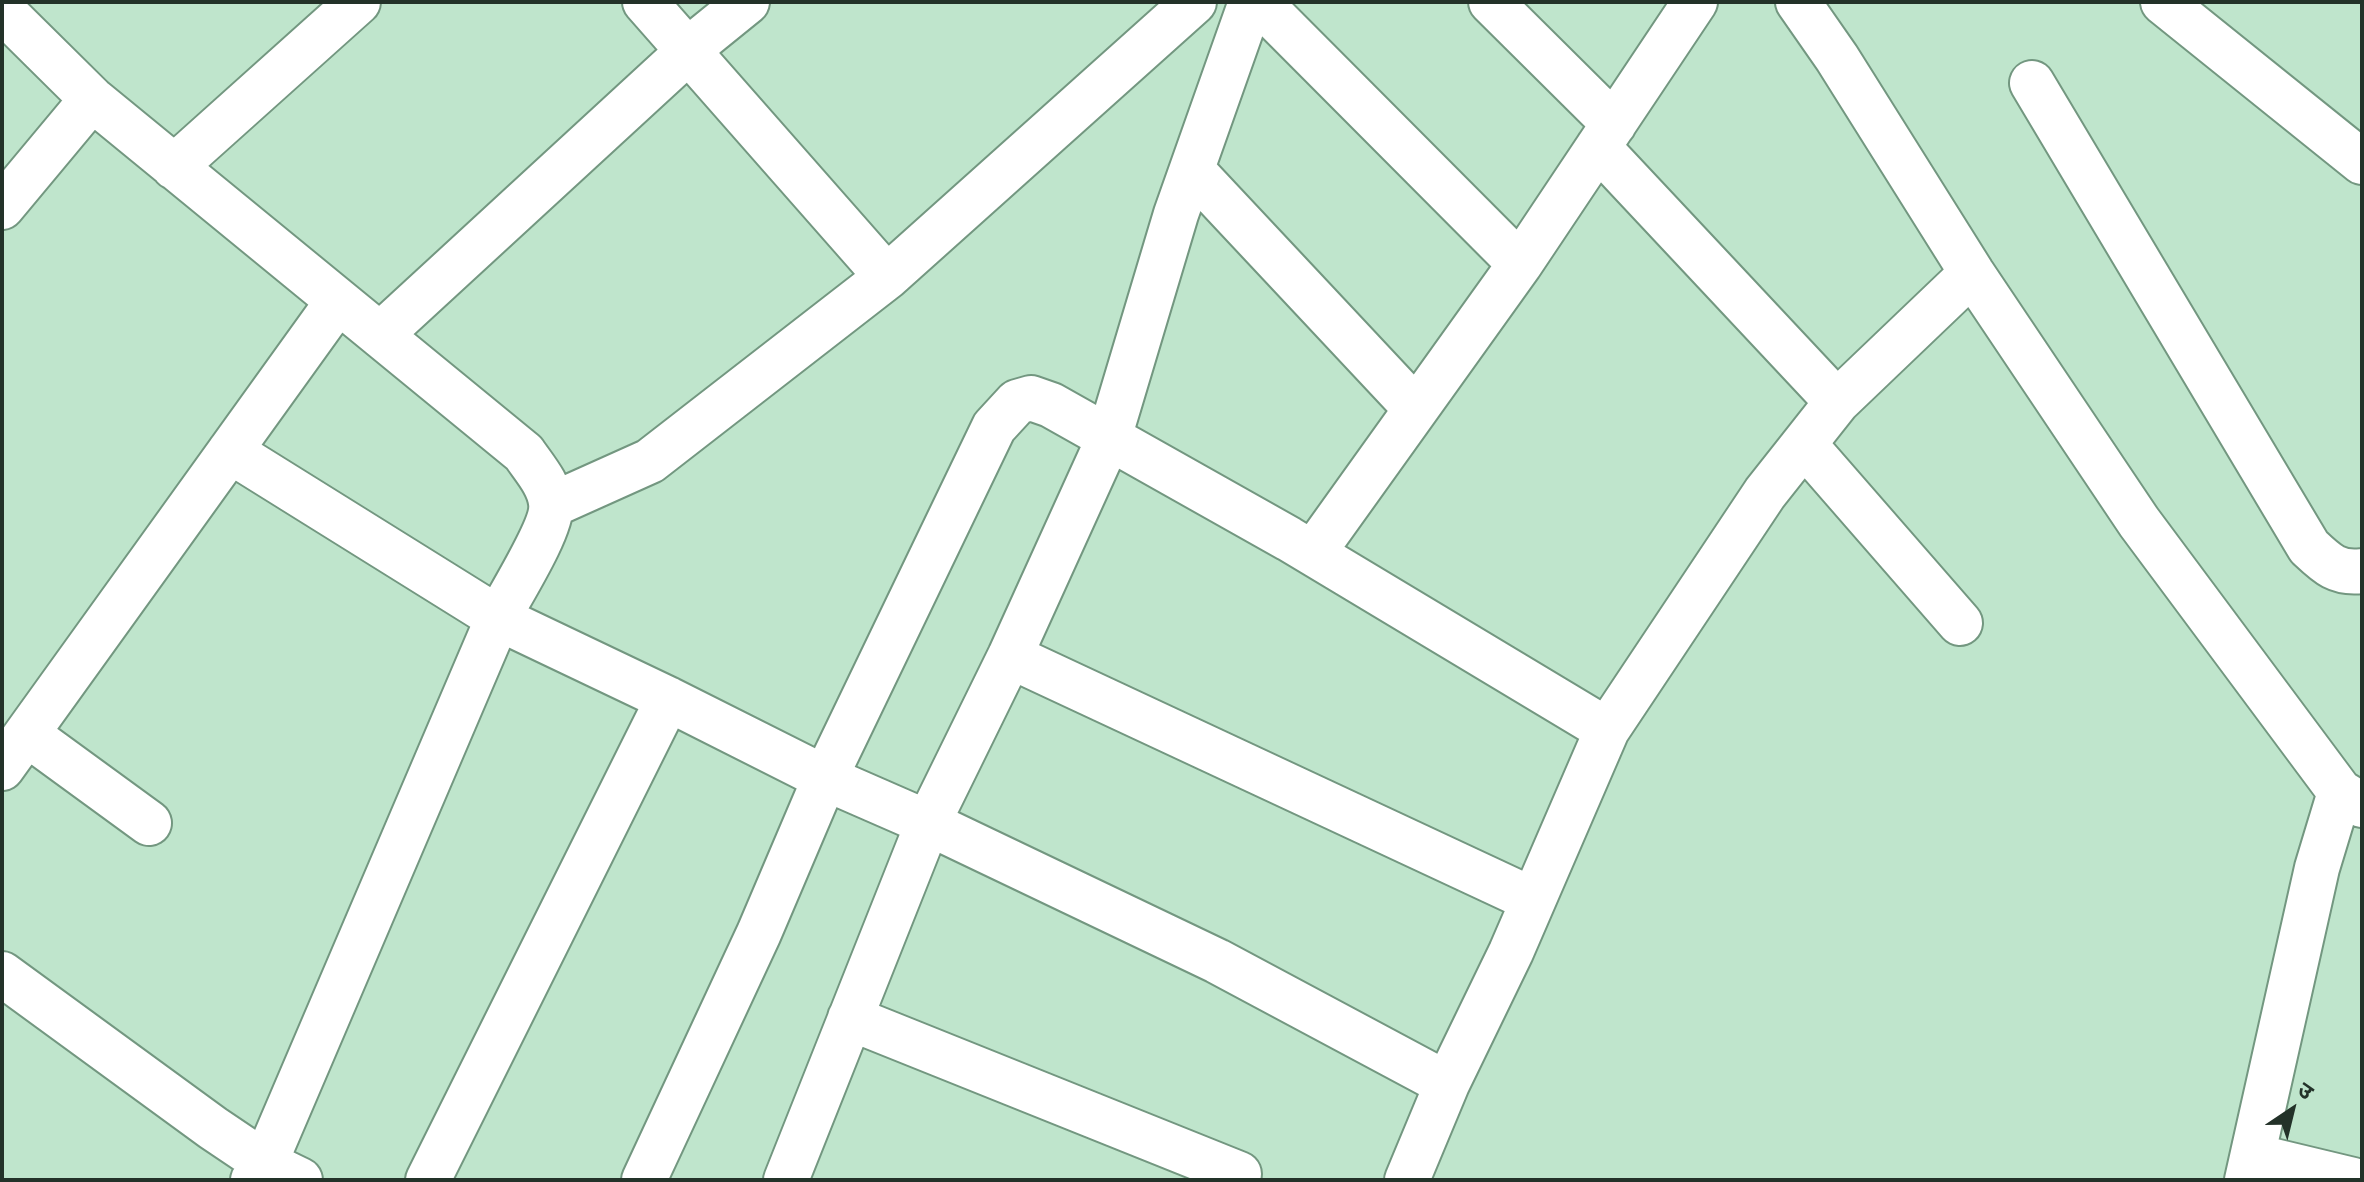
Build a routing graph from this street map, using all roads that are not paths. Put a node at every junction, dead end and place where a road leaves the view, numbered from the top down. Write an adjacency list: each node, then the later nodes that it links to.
1 (358, 2): 17 (street)
2 (645, 2): 12 (street)
3 (747, 2): 12 (street)
4 (1194, 2): 22 (street)
5 (1251, 2): 18 (street)
6 (1259, 2): 20 (street)
7 (1491, 2): 15 (street)
8 (1695, 2): 15 (street)
9 (1798, 2): 21 (street)
10 (2163, 2): 16 (street)
11 (2, 10): 14 (street)
12 (688, 51): 22 (street); 24 (street)
13 (2032, 83): 32 (street)
14 (92, 99): 17 (street); 19 (street)
15 (1606, 135): 20 (street); 25 (street)
16 (2362, 162)
17 (174, 167): 23 (street)
18 (1192, 170): 26 (street); 27 (street)
19 (2, 207)
20 (1520, 264): 26 (street)
21 (1972, 273): 25 (street); 40 (street)
22 (887, 277): 30 (street)
23 (338, 301): 24 (street); 29 (street)
24 (380, 335): 30 (street)
25 (1837, 402): 28 (street)
26 (1416, 409): 31 (street)
27 (1109, 438): 31 (street); 35 (street); 39 (street)
28 (1804, 444): 34 (street); 37 (street)
29 (230, 451): 33 (street); 38 (street)
30 (552, 505): 33 (street)
31 (1313, 553): 37 (street)
32 (2362, 571)
33 (498, 618): 36 (street); 48 (street)
34 (1960, 623)
35 (1010, 656): 42 (street); 43 (street)
36 (668, 699): 39 (street); 50 (street)
37 (1607, 730): 43 (street)
38 (14, 751): 41 (street)
39 (825, 778): 42 (street); 51 (street)
40 (2351, 798): 47 (street)
41 (149, 823)
42 (928, 823): 45 (street); 46 (street)
43 (1533, 900): 46 (street)
44 (2, 974): 48 (street)
45 (850, 1018): 49 (street); 52 (street)
46 (1447, 1084): 53 (street)
47 (2250, 1168): 54 (street)
48 (273, 1174)
49 (1239, 1174)
50 (428, 1180)
51 (644, 1180)
52 (786, 1180)
53 (1407, 1180)
54 (2353, 1180)

